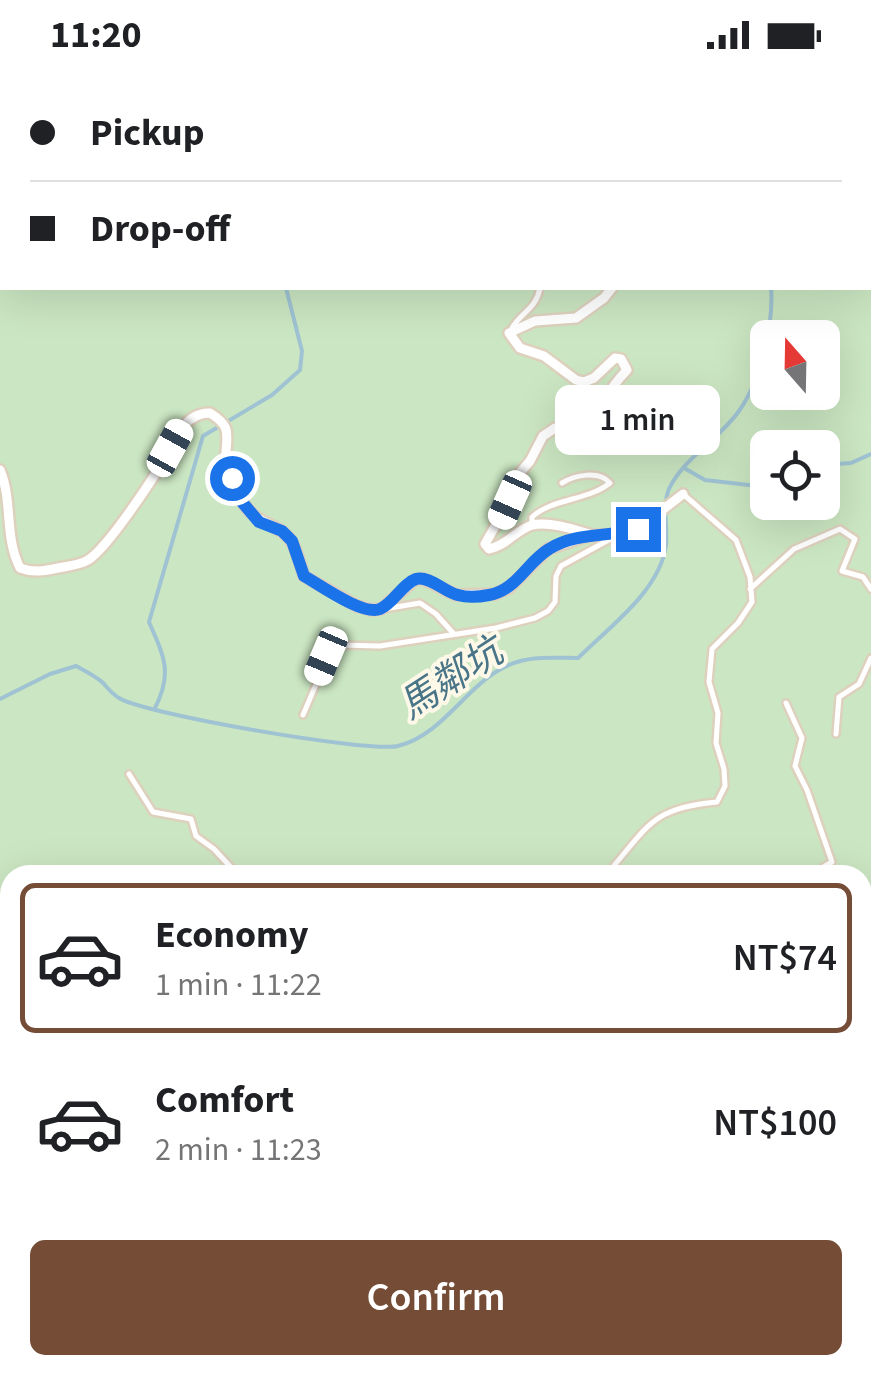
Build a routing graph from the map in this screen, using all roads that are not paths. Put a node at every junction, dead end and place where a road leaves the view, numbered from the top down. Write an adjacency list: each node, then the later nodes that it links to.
1 (540, 290): 3 (lane)
2 (610, 290): 3 (street)
3 (510, 333): 7 (street)
4 (0, 470): 12 (street)
5 (562, 483): 7 (lane)
6 (678, 497): 9 (street); 10 (lane)
7 (532, 526): 8 (street)
8 (591, 535): 9 (street); 12 (street)
9 (617, 535): 13 (lane)
10 (750, 589): 11 (lane); 20 (lane)
11 (871, 589)
12 (381, 609): 13 (lane)
13 (453, 633): 16 (lane)
14 (871, 658): 17 (lane)
15 (786, 702): 21 (lane)
16 (303, 715)
17 (836, 734)
18 (129, 774): 19 (lane)
19 (229, 865)
20 (615, 865)
21 (827, 865)

